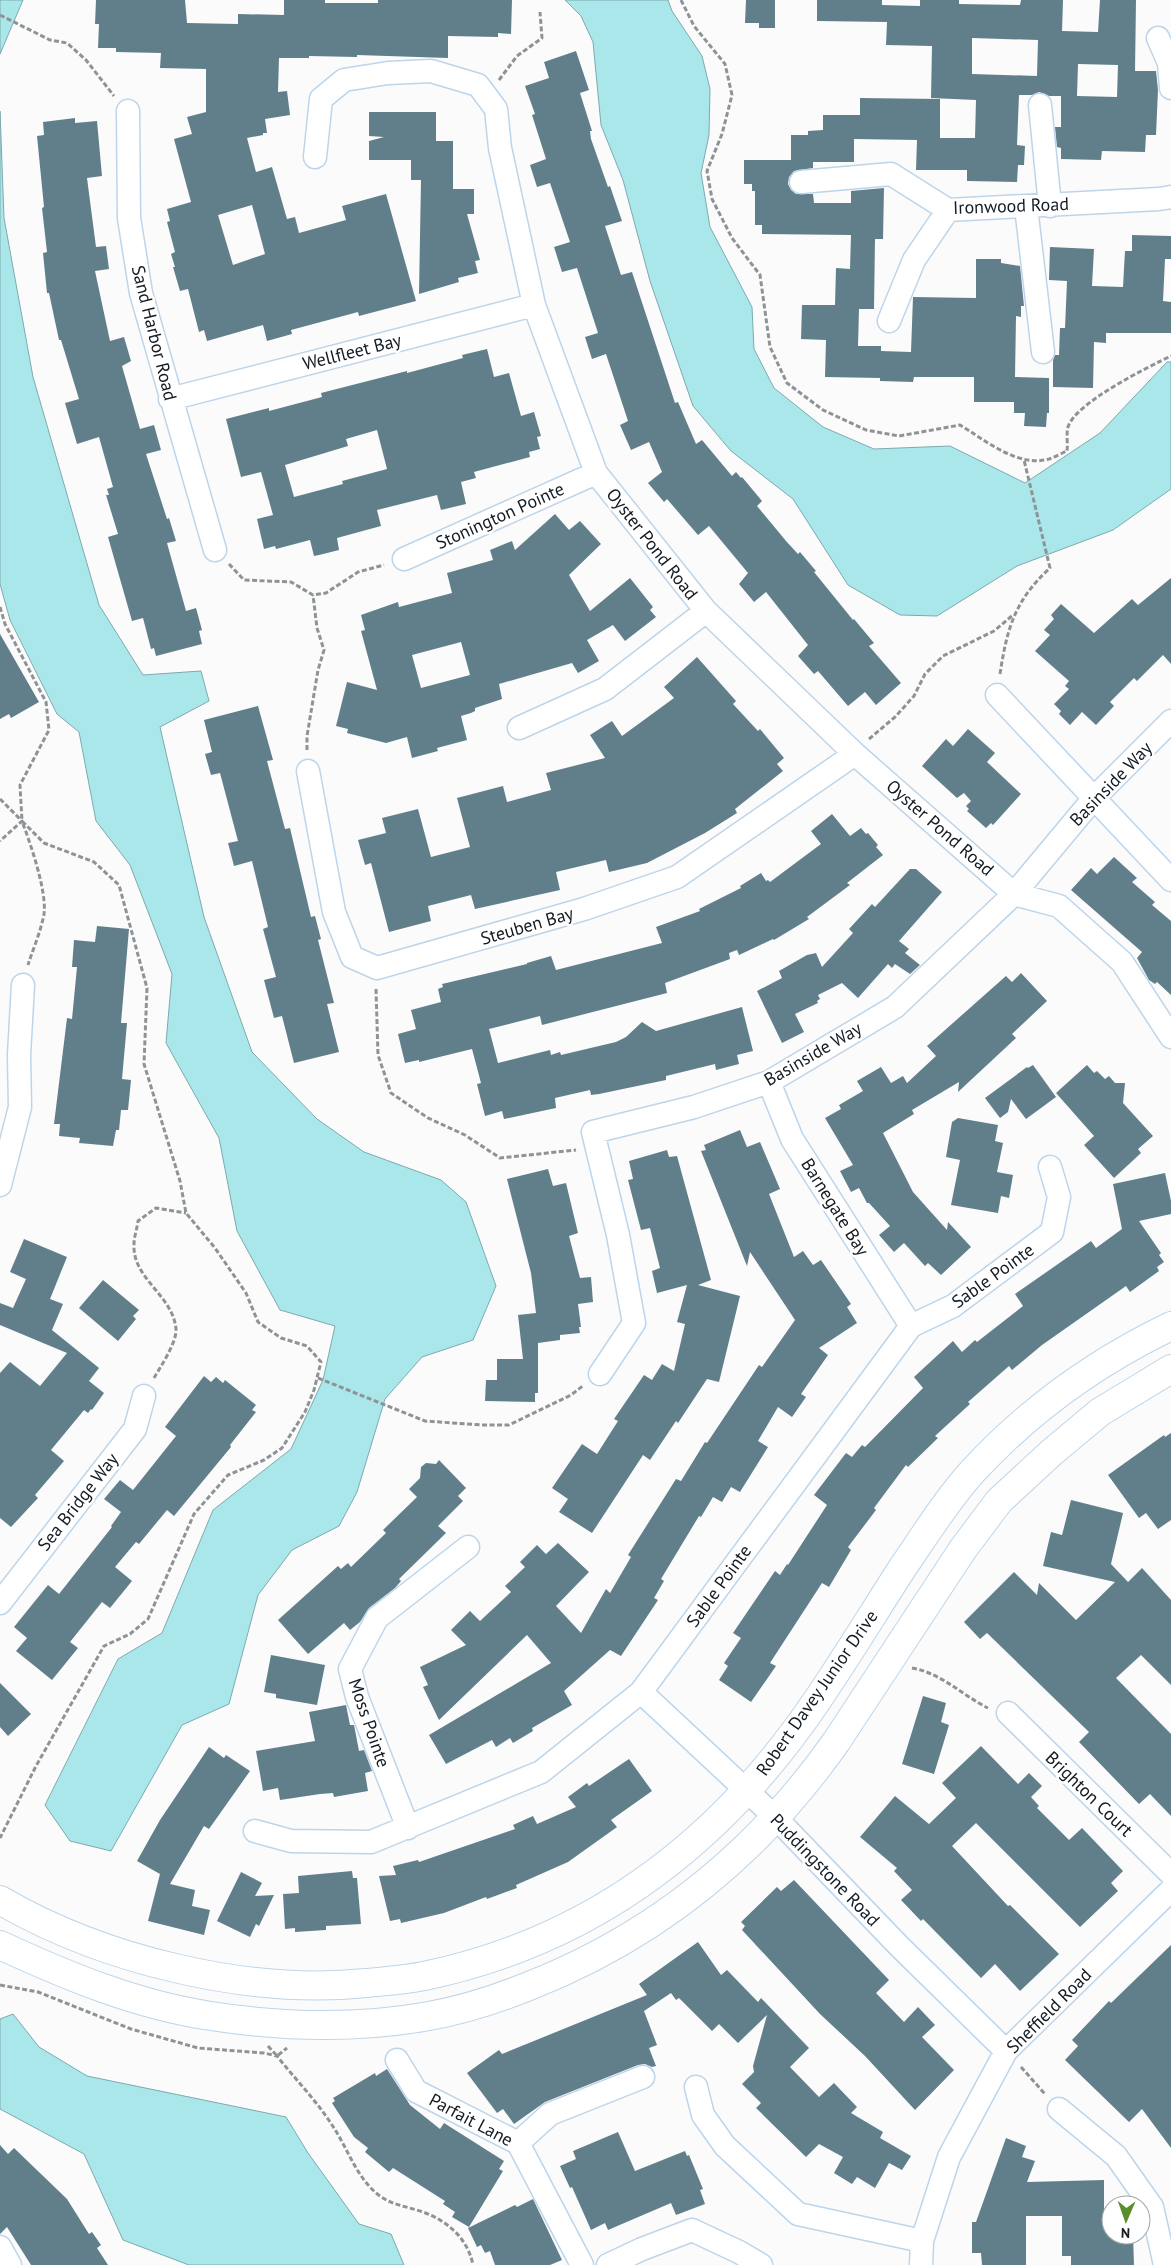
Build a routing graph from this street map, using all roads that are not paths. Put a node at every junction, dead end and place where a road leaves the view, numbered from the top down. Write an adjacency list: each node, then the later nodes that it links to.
1 (1158, 38): 2 (street)
2 (1171, 88)
3 (1040, 105): 8 (street)
4 (128, 111): 14 (street, Sand Harbor Road)
5 (315, 158): 11 (street, Oyster Pond Road)
6 (801, 182): 10 (street, Ironwood Road)
7 (1171, 196): 8 (street, Ironwood Road)
8 (1050, 206): 9 (street, Ironwood Road)
9 (1026, 207): 10 (street, Ironwood Road); 13 (street)
10 (948, 210): 12 (street)
11 (534, 305): 14 (street, Wellfleet Bay); 15 (street, Oyster Pond Road)
12 (890, 321)
13 (1042, 352)
14 (170, 399): 16 (street, Sand Harbor Road)
15 (596, 473): 17 (street, Stonington Pointe); 18 (street, Oyster Pond Road)
16 (215, 550)
17 (404, 559)
18 (706, 612): 21 (street); 22 (street, Oyster Pond Road)
19 (997, 695): 24 (street)
20 (1171, 721): 24 (street, Basinside Way)
21 (519, 728)
22 (855, 754): 23 (street, Steuben Bay); 26 (street, Oyster Pond Road)
23 (308, 771)
24 (1094, 798): 25 (street); 26 (street, Basinside Way)
25 (1171, 880)
26 (1014, 894): 28 (street, Oyster Pond Road); 29 (street, Basinside Way)
27 (23, 985): 31 (street)
28 (1171, 1037)
29 (769, 1082): 32 (street, Barnegate Bay); 35 (street, Basinside Way)
30 (1050, 1168): 32 (street, Sable Pointe)
31 (1, 1179)
32 (911, 1326): 39 (street, Sable Pointe)
33 (1171, 1326): 41 (main road, Robert Davey Junior Drive)
34 (1171, 1369): 42 (main road)
35 (600, 1374)
36 (144, 1396): 38 (street, Sea Bridge Way)
37 (468, 1546): 43 (street, Moss Pointe)
38 (0, 1603)
39 (641, 1692): 41 (street, Puddingstone Road); 43 (street, Sable Pointe)
40 (1008, 1713): 45 (street, Brighton Court)
41 (747, 1792): 42 (street, Puddingstone Road); 47 (main road, Robert Davey Junior Drive)
42 (776, 1818): 48 (main road); 49 (street, Puddingstone Road)
43 (408, 1828): 44 (street, Sable Pointe)
44 (255, 1831)
45 (1171, 1874)
46 (1171, 1890): 49 (street, Sheffield Road)
47 (0, 1900)
48 (0, 1945)
49 (1006, 2051): 55 (street, Sheffield Road)
50 (397, 2060): 54 (street, Parfait Lane)
51 (643, 2077): 54 (street)
52 (696, 2087): 55 (street)
53 (1059, 2109): 62 (street)
54 (518, 2144): 58 (street, Parfait Lane)
55 (922, 2241): 61 (street, Sheffield Road)
56 (0, 2247): 57 (street)
57 (10, 2265)
58 (582, 2265)
59 (608, 2265): 60 (street)
60 (761, 2265)
61 (921, 2265)
62 (1165, 2265)

